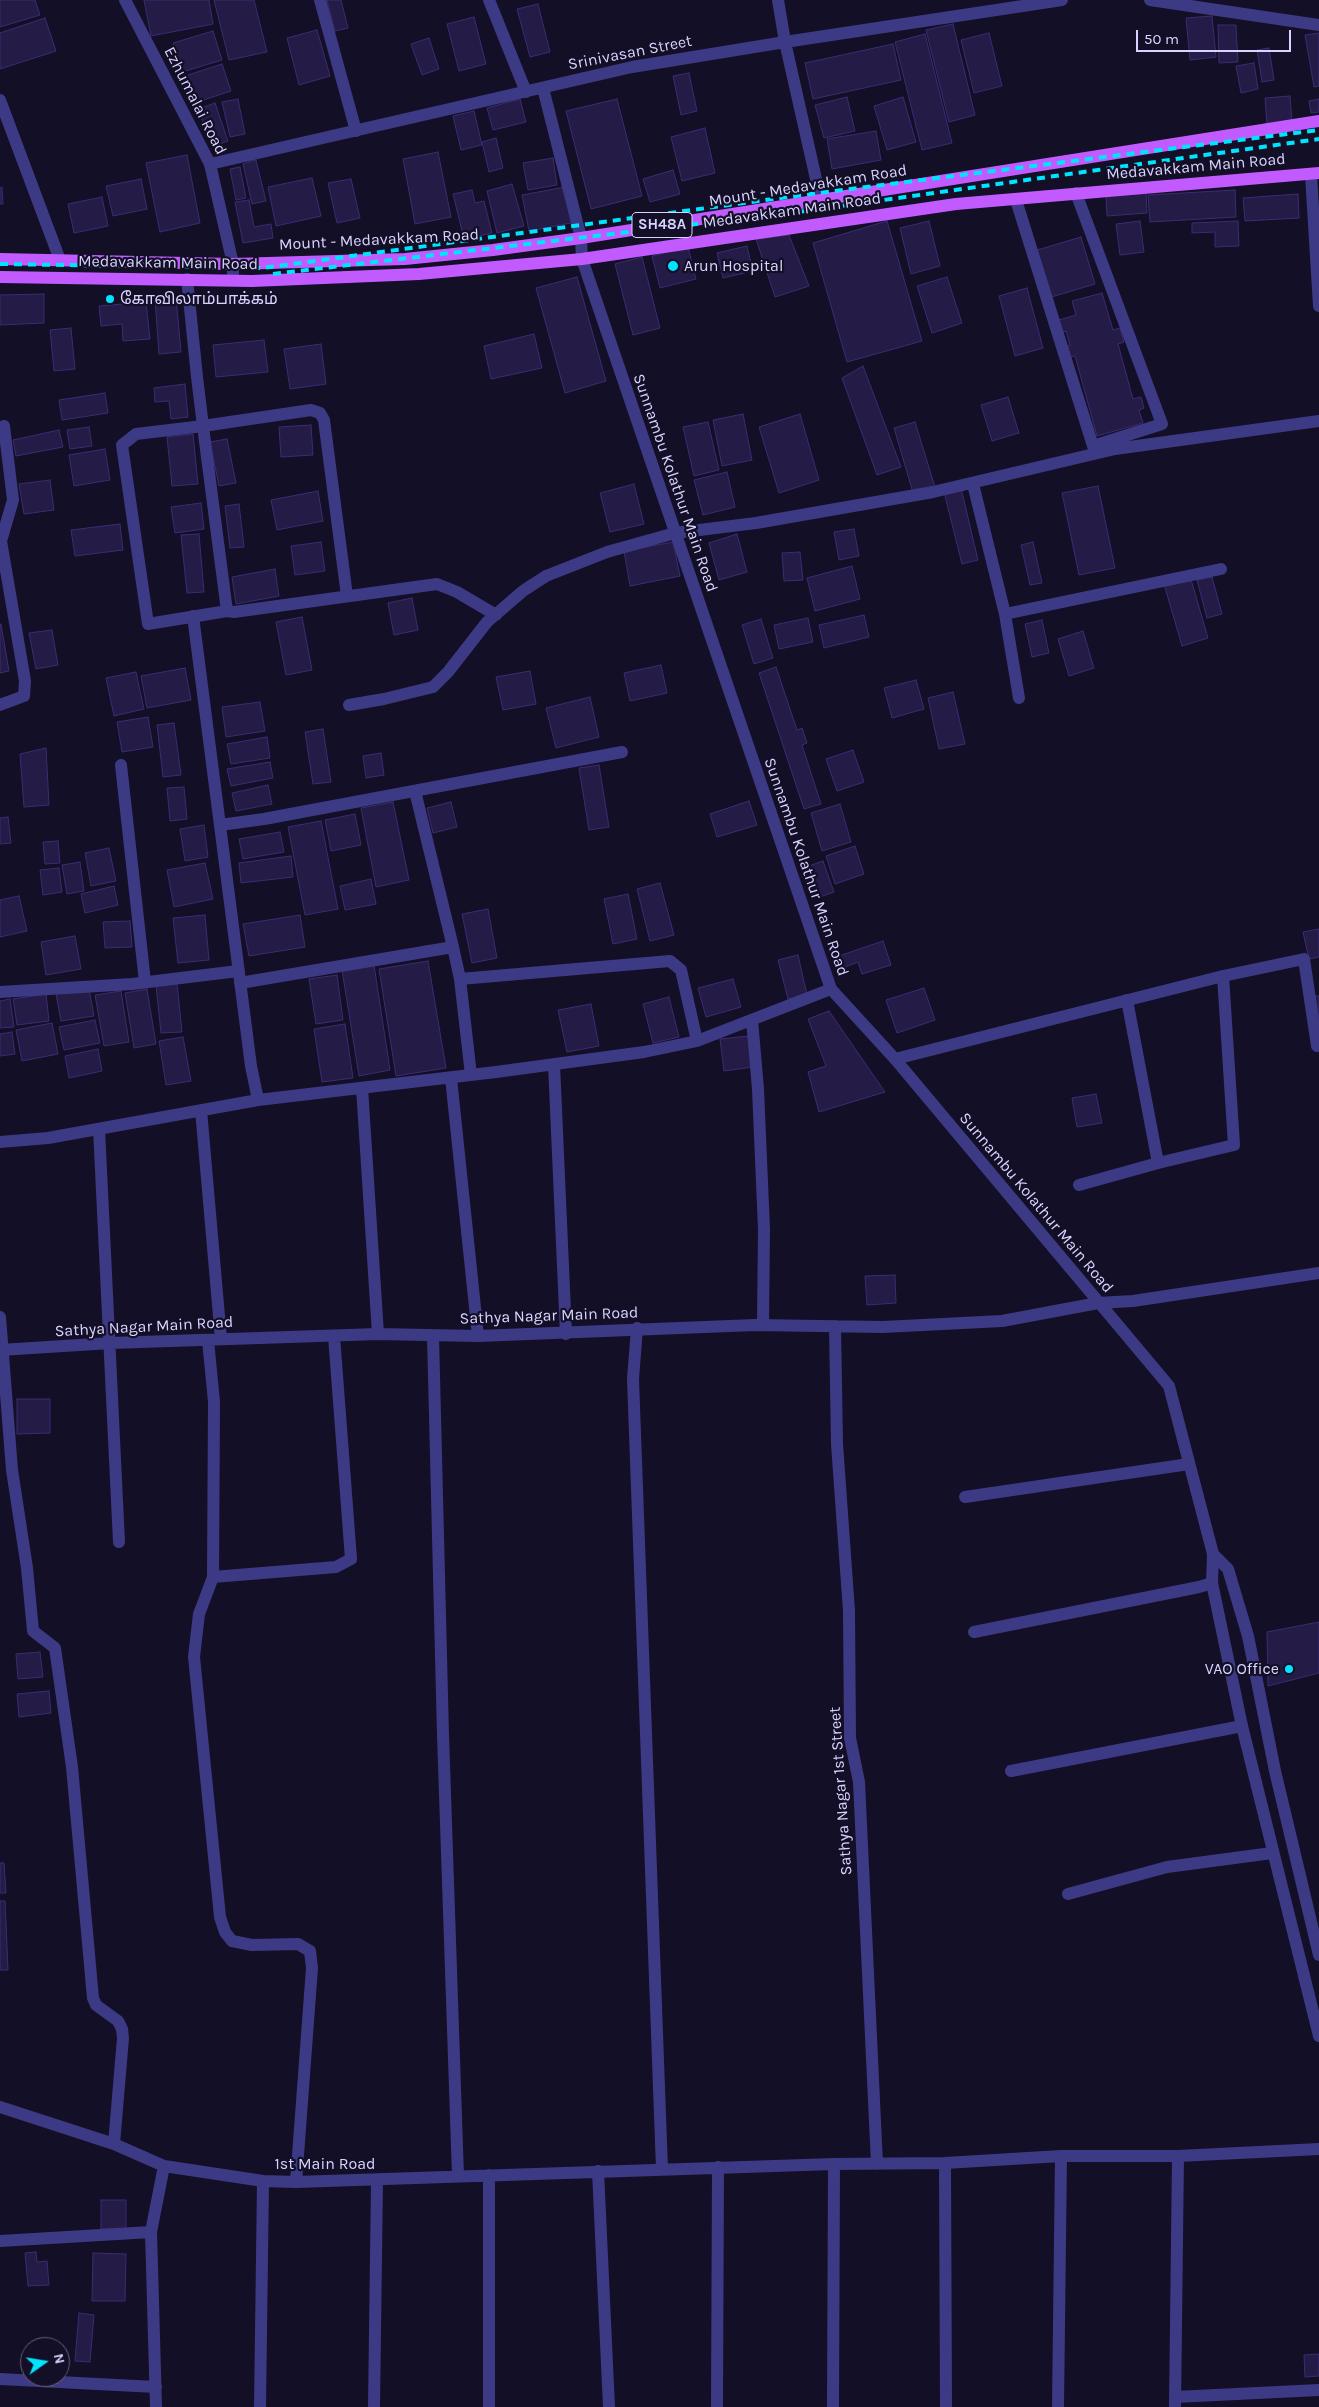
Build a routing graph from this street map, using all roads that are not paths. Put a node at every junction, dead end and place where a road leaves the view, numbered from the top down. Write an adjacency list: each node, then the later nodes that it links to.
1 (125, 0): 14 (street, Ezhumalai Road)
2 (320, 0): 13 (street)
3 (489, 0): 10 (street)
4 (778, 0): 8 (street)
5 (1057, 0): 8 (street, Srinivasan Street)
6 (1150, 0): 7 (street)
7 (1319, 25)
8 (784, 42): 9 (street, Srinivasan Street); 18 (street)
9 (543, 88): 10 (street, Srinivasan Street); 19 (street, Sunnambu Kolathur Main Road)
10 (526, 92): 13 (street, Srinivasan Street)
11 (0, 100): 22 (street)
12 (1319, 121): 18 (main road, Mount - Medavakkam Road / SH48A)
13 (356, 131): 14 (street, Srinivasan Street)
14 (210, 164): 23 (street, Ezhumalai Road)
15 (1315, 174): 16 (main road, Medavakkam Main Road / SH48A); 27 (street)
16 (1076, 193): 17 (main road, Medavakkam Main Road / SH48A); 17 (street)
17 (1016, 200): 21 (main road, Medavakkam Main Road / SH48A)
18 (820, 201): 19 (main road, Mount - Medavakkam Road / SH48A)
19 (581, 238): 21 (street, Sunnambu Kolathur Main Road); 23 (main road, Mount - Medavakkam Road / SH48A)
20 (0, 259): 22 (main road, Mount - Medavakkam Road / SH48A)
21 (582, 259): 26 (main road, Medavakkam Main Road / SH48A); 32 (street, Sunnambu Kolathur Main Road)
22 (60, 260): 23 (main road, Mount - Medavakkam Road / SH48A)
23 (233, 264): 26 (street, Ezhumalai Road)
24 (0, 277): 25 (main road, Medavakkam Main Road / SH48A)
25 (187, 279): 26 (main road, Medavakkam Main Road / SH48A); 30 (street)
26 (233, 280)
27 (1319, 306)
28 (1319, 421): 31 (street)
29 (4, 426): 40 (street)
30 (203, 426): 34 (street); 35 (street); 38 (street)
31 (973, 484): 32 (street); 36 (street)
32 (675, 533): 37 (street); 51 (street, Sunnambu Kolathur Main Road)
33 (1222, 569): 36 (street)
34 (347, 596): 35 (street); 37 (street)
35 (227, 610): 38 (street)
36 (1005, 614): 39 (street)
37 (496, 615): 41 (street)
38 (193, 616): 45 (street)
39 (1019, 698)
40 (0, 705)
41 (349, 705)
42 (622, 752): 44 (street)
43 (121, 765): 50 (street)
44 (415, 791): 45 (street); 46 (street)
45 (220, 825): 48 (street)
46 (453, 947): 48 (street); 49 (street)
47 (1223, 976): 53 (street); 56 (street); 66 (street)
48 (239, 977): 50 (street); 62 (street)
49 (460, 979): 55 (street); 59 (street)
50 (144, 982): 52 (street)
51 (831, 989): 54 (street); 57 (street, Sunnambu Kolathur Main Road)
52 (0, 992)
53 (1127, 1000): 57 (street); 66 (street)
54 (752, 1020): 55 (street); 71 (street)
55 (698, 1041): 58 (street)
56 (1316, 1046)
57 (895, 1059): 69 (street, Sunnambu Kolathur Main Road)
58 (554, 1064): 59 (street); 75 (street)
59 (472, 1075): 60 (street)
60 (450, 1078): 61 (street); 78 (street)
61 (362, 1088): 62 (street); 74 (street)
62 (258, 1100): 63 (street)
63 (202, 1110): 64 (street); 79 (street)
64 (99, 1129): 65 (street); 81 (street)
65 (0, 1142)
66 (1158, 1163): 67 (street)
67 (1079, 1185)
68 (1319, 1273): 69 (street, Sathya Nagar Main Road)
69 (1098, 1303): 72 (street, Sathya Nagar Main Road); 83 (street, Sunnambu Kolathur Main Road)
70 (0, 1317): 82 (street)
71 (763, 1325): 72 (street, Sathya Nagar Main Road); 73 (street, Sathya Nagar Main Road)
72 (835, 1326): 103 (street, Sathya Nagar 1st Street)
73 (637, 1328): 75 (street, Sathya Nagar Main Road); 107 (street)
74 (378, 1334): 76 (street, Sathya Nagar Main Road); 77 (street, Sathya Nagar Main Road)
75 (566, 1334): 78 (street, Sathya Nagar Main Road)
76 (334, 1336): 79 (street, Sathya Nagar Main Road); 87 (street)
77 (433, 1336): 78 (street, Sathya Nagar Main Road); 110 (street)
78 (478, 1336)
79 (221, 1339): 80 (street, Sathya Nagar Main Road)
80 (208, 1340): 81 (street, Sathya Nagar Main Road); 87 (street)
81 (110, 1343): 82 (street, Sathya Nagar Main Road); 85 (street)
82 (2, 1350): 98 (street)
83 (1189, 1464): 84 (street); 86 (street, Sunnambu Kolathur Main Road)
84 (965, 1497)
85 (119, 1542)
86 (1212, 1554): 88 (street, Sunnambu Kolathur Main Road); 94 (street, Sunnambu Kolathur Main Road)
87 (214, 1577): 113 (street)
88 (1212, 1583): 89 (street); 90 (street, Sunnambu Kolathur Main Road)
89 (974, 1632)
90 (1242, 1726): 91 (street); 92 (street, Sunnambu Kolathur Main Road)
91 (1012, 1771)
92 (1272, 1853): 93 (street); 95 (street, Sunnambu Kolathur Main Road)
93 (1068, 1894)
94 (1319, 1954): 95 (street)
95 (1300, 1961): 96 (street, Sunnambu Kolathur Main Road)
96 (1319, 2036)
97 (0, 2107): 98 (street, 1st Main Road)
98 (114, 2144): 105 (street, 1st Main Road)
99 (1319, 2148): 101 (street, 1st Main Road)
100 (1061, 2156): 101 (street, 1st Main Road); 104 (street, 1st Main Road); 128 (street)
101 (1178, 2156): 119 (street)
102 (834, 2164): 103 (street, 1st Main Road); 106 (street, 1st Main Road); 126 (street)
103 (877, 2164): 104 (street, 1st Main Road)
104 (945, 2164): 127 (street)
105 (164, 2166): 111 (street, 1st Main Road); 114 (street)
106 (718, 2167): 107 (street, 1st Main Road); 125 (street)
107 (662, 2169): 108 (street, 1st Main Road)
108 (598, 2171): 109 (street, 1st Main Road); 124 (street)
109 (489, 2175): 110 (street, 1st Main Road); 123 (street)
110 (458, 2176): 112 (street, 1st Main Road)
111 (263, 2181): 113 (street, 1st Main Road); 121 (street)
112 (376, 2181): 113 (street, 1st Main Road); 122 (street)
113 (296, 2182)
114 (151, 2232): 115 (street); 117 (street)
115 (0, 2241)
116 (0, 2379): 117 (street)
117 (156, 2387): 120 (street)
118 (1319, 2390): 119 (street)
119 (1175, 2402)
120 (156, 2407)
121 (260, 2407)
122 (374, 2407)
123 (489, 2407)
124 (609, 2407)
125 (717, 2407)
126 (833, 2407)
127 (946, 2407)
128 (1058, 2407)

